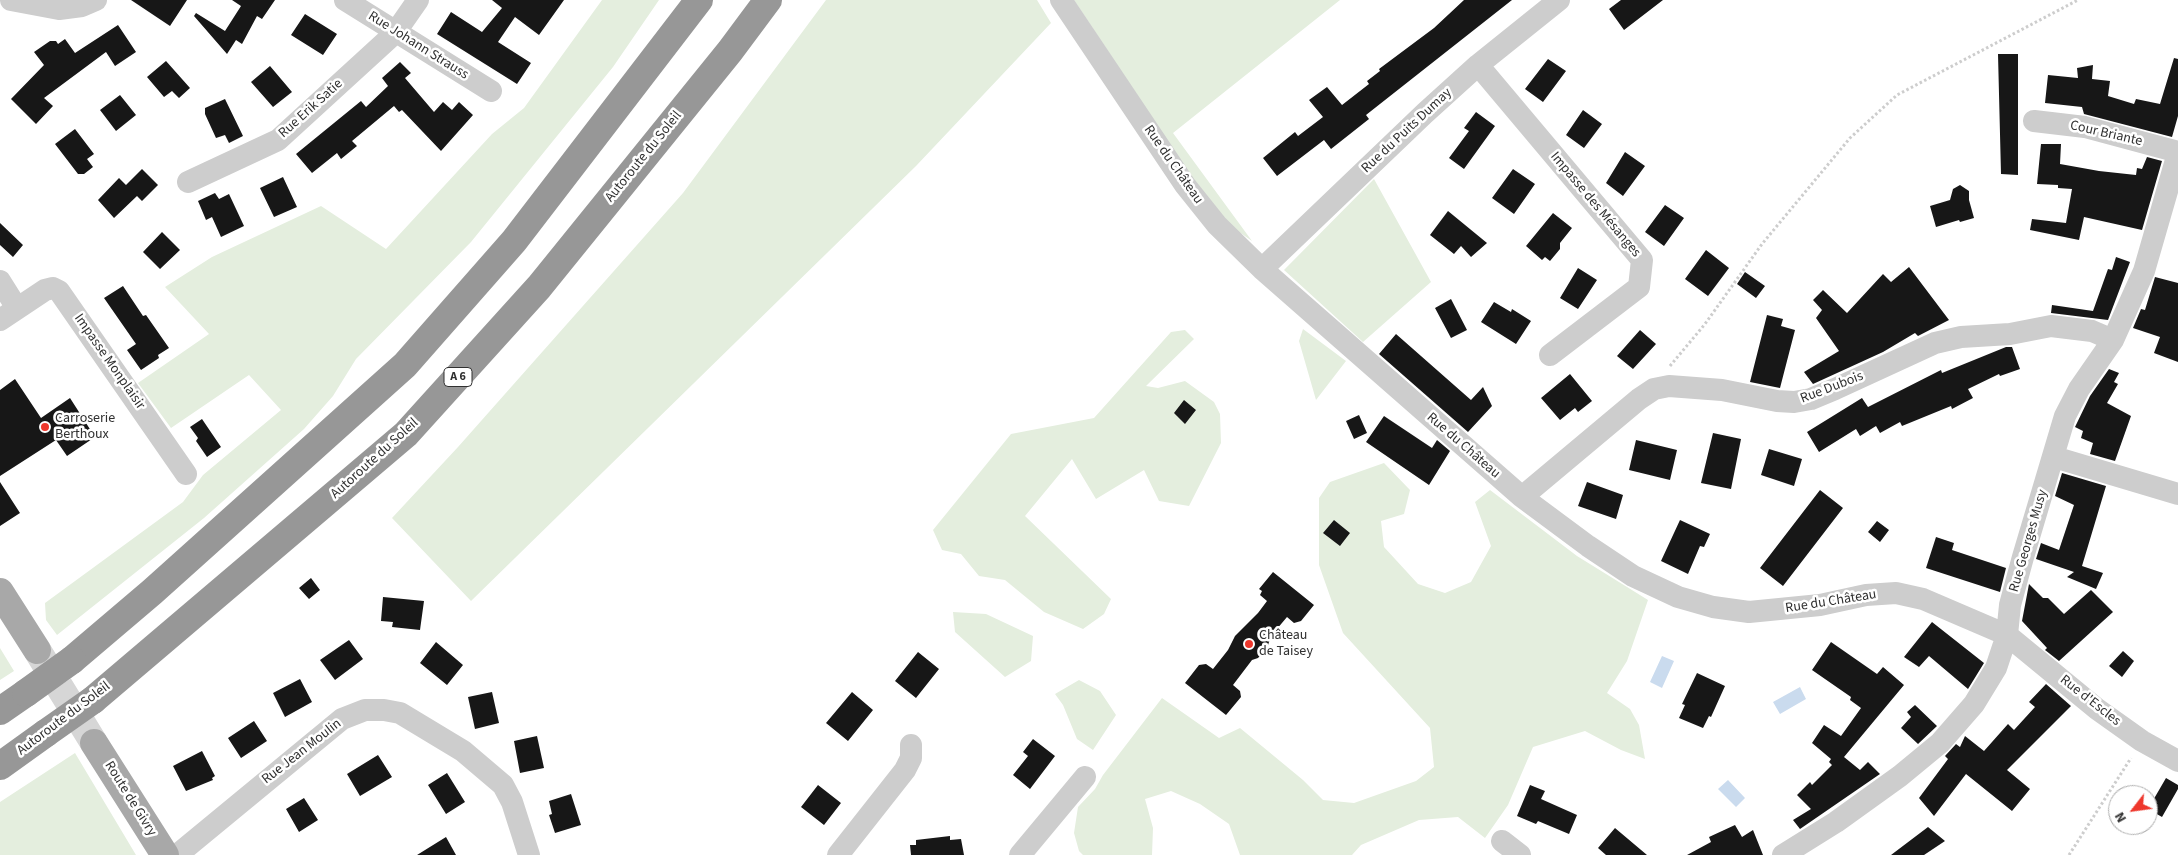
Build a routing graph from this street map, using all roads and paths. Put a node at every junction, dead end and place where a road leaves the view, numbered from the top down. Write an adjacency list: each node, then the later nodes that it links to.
1 (11, 0): 2 (street)
2 (96, 0)
3 (345, 0): 10 (street, Rue Johann Strauss)
4 (418, 0): 10 (street, Rue Erik Satie)
5 (699, 0): 29 (highway, bridge)
6 (768, 0): 34 (highway, Autoroute du Soleil / A 6, bridge)
7 (1061, 0): 16 (street, Rue du Château)
8 (1559, 0): 11 (street, Rue du Puits Dumay)
9 (2078, 0): 21 (path)
10 (395, 33): 12 (street, Rue Johann Strauss); 15 (street, Rue Erik Satie)
11 (1478, 66): 16 (street, Rue du Puits Dumay); 20 (street, Impasse des Mésanges)
12 (491, 91)
13 (2034, 122): 14 (street, Cour Briante)
14 (2178, 152): 19 (street, Rue Georges Musy)
15 (188, 182)
16 (1262, 269): 25 (street, Rue du Château)
17 (0, 281): 18 (street, Impasse Monplaisir)
18 (9, 314): 23 (street, Impasse Monplaisir)
19 (2113, 340): 21 (street, Rue Dubois); 22 (street, Rue Georges Musy)
20 (1550, 355)
21 (1654, 389): 25 (street, Rue Dubois)
22 (2054, 457): 24 (street); 27 (street, Rue Georges Musy)
23 (186, 474)
24 (2178, 494)
25 (1522, 497): 27 (street, Rue du Château)
26 (0, 592): 28 (main road)
27 (2007, 635): 30 (street, Rue d'Escles); 43 (street, Rue Georges Musy)
28 (37, 650)
29 (0, 711)
30 (2142, 741): 33 (street, Rue d'Escles); 44 (path)
31 (94, 743): 37 (main road, Route de Givry)
32 (911, 745): 40 (street)
33 (2178, 761)
34 (0, 766)
35 (1085, 777): 41 (street)
36 (1502, 841): 42 (street)
37 (165, 855)
38 (177, 855): 39 (street, Rue Jean Moulin)
39 (529, 855)
40 (838, 855)
41 (1020, 855)
42 (1520, 855)
43 (1783, 855)
44 (2069, 855)

